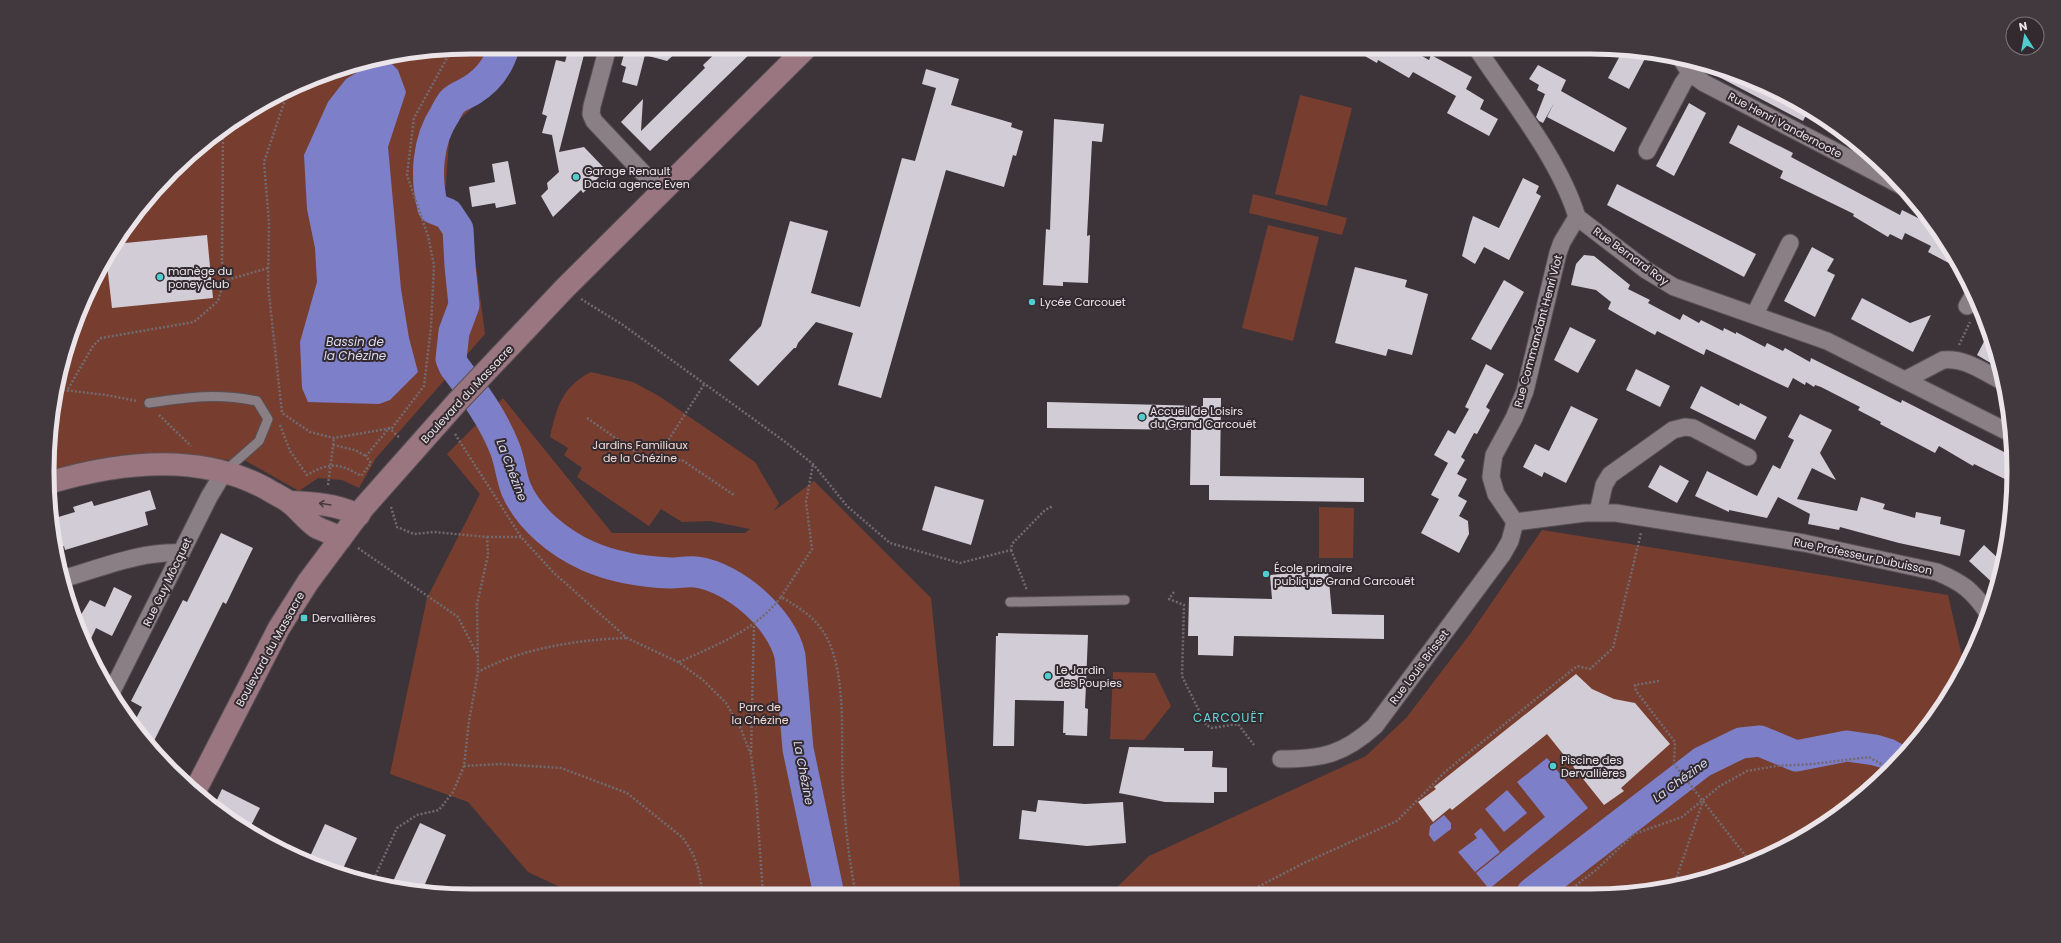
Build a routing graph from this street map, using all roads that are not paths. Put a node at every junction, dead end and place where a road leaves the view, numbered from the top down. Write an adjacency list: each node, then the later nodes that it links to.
1 (606, 54): 8 (street)
2 (800, 54): 8 (main road, Boulevard du Massacre)
3 (1481, 54): 9 (street)
4 (1685, 65): 5 (street, Rue Henri Vandernoote)
5 (1690, 73): 6 (street); 7 (street, Rue Henri Vandernoote)
6 (1647, 151)
7 (1887, 178)
8 (661, 192): 21 (main road, Boulevard du Massacre)
9 (1577, 217): 11 (street, Rue Bernard Roy); 22 (street, Rue Commandant Henri Viot)
10 (1790, 243): 11 (street)
11 (1755, 314): 13 (street, Rue Bernard Roy)
12 (1996, 378): 13 (street)
13 (1905, 380): 15 (street, Rue Bernard Roy)
14 (149, 403): 17 (lane)
15 (2004, 430)
16 (1748, 457): 20 (street)
17 (224, 472): 18 (main road); 19 (main road); 24 (street, Rue Guy Môcquet)
18 (54, 481)
19 (289, 502): 21 (main road, one-way to 19); 23 (main road)
20 (1598, 512): 22 (street); 28 (street, Rue Professeur Dubuisson)
21 (358, 515): 23 (main road, Boulevard du Massacre)
22 (1515, 522): 30 (street, Rue Louis Brisset)
23 (349, 543): 31 (main road, Boulevard du Massacre)
24 (181, 553): 25 (street); 29 (street, Rue Guy Môcquet)
25 (67, 577)
26 (1125, 600): 27 (lane)
27 (1010, 602)
28 (1984, 608)
29 (114, 687)
30 (1281, 759)
31 (197, 786)

